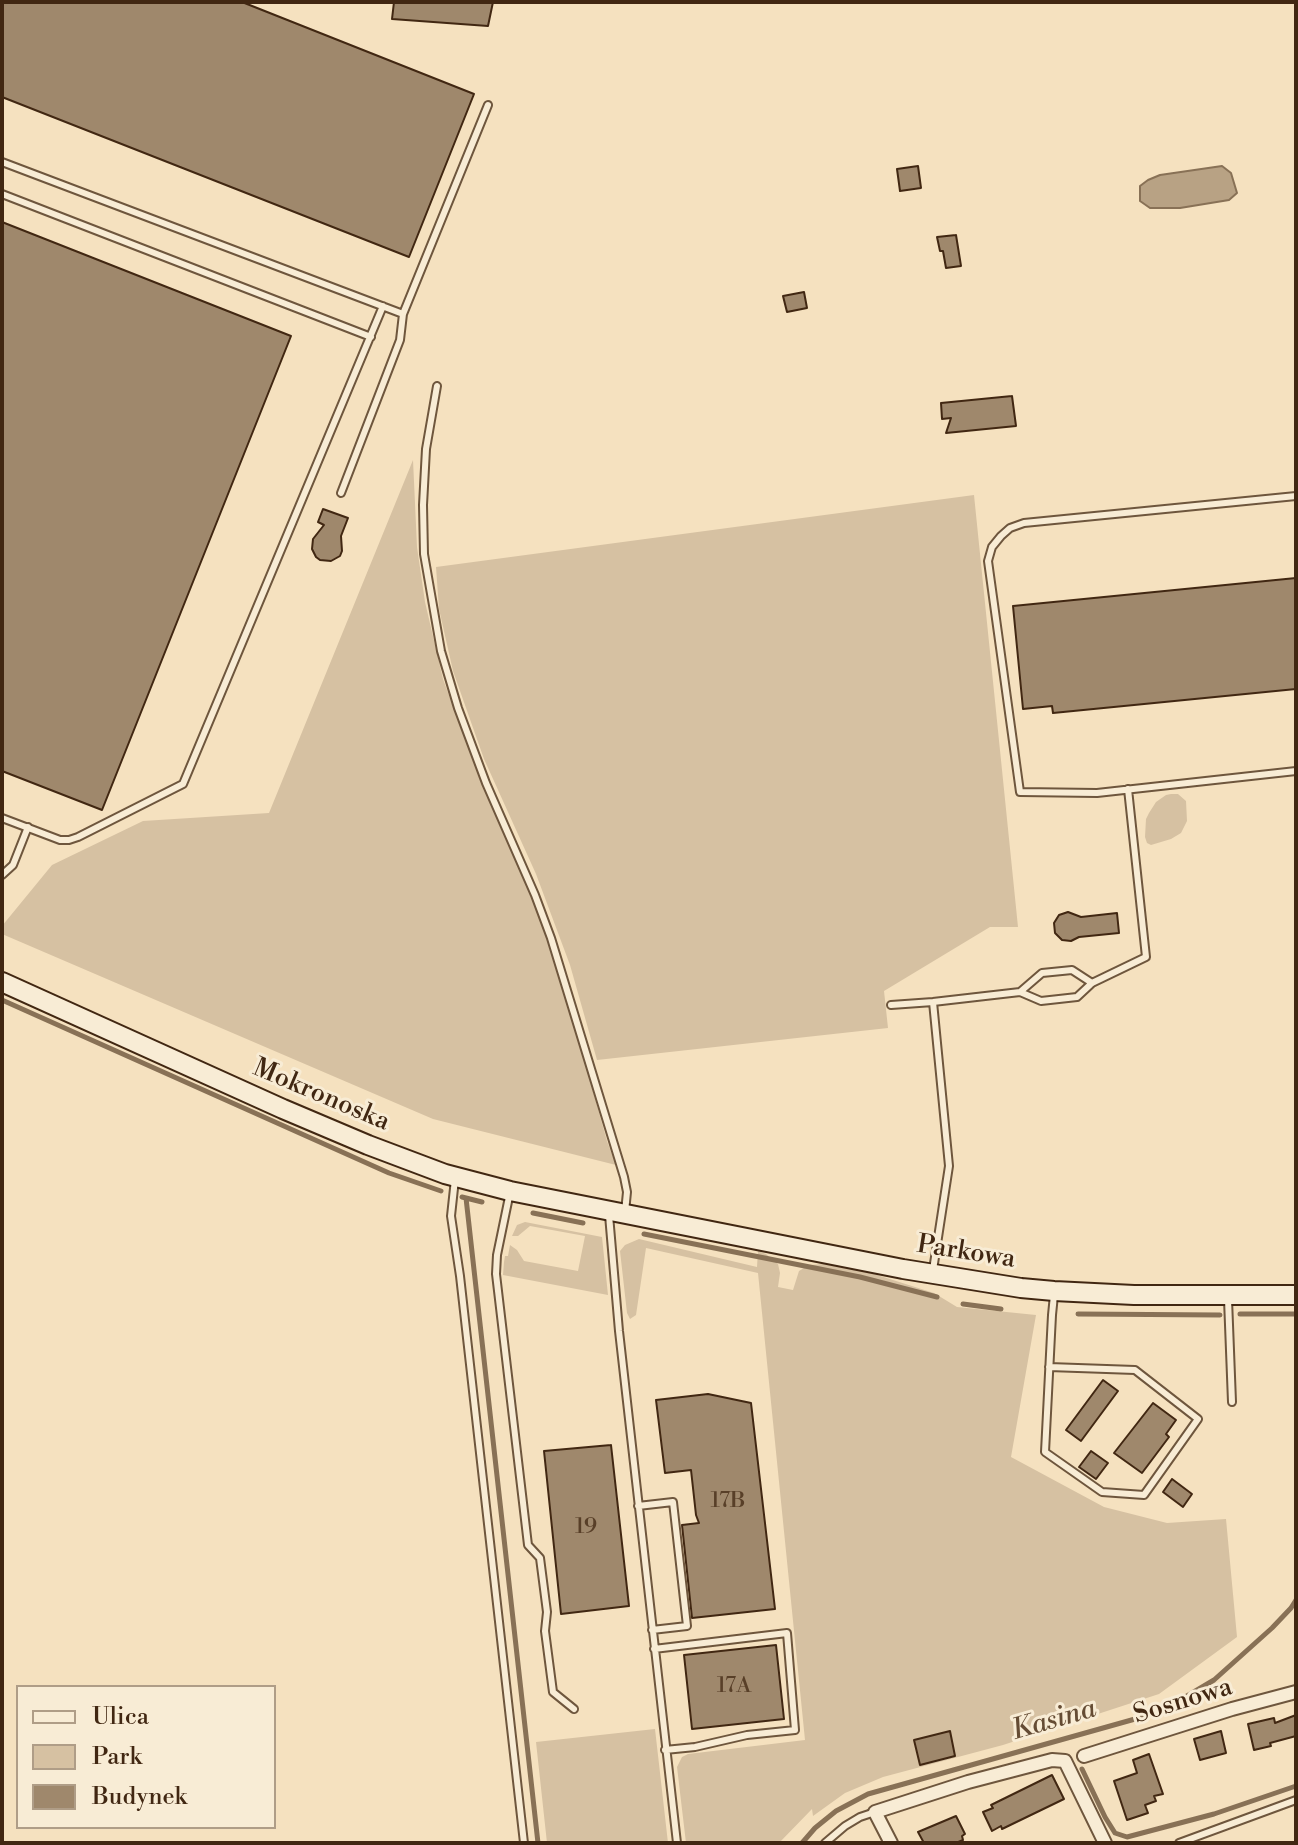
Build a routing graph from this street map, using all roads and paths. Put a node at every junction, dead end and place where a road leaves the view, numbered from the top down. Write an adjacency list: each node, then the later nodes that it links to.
1 (488, 105): 5 (lane)
2 (2, 162): 4 (lane)
3 (2, 194): 6 (lane)
4 (383, 306): 5 (lane); 6 (lane)
5 (403, 314): 8 (lane)
6 (371, 337): 13 (lane)
7 (437, 386): 22 (lane)
8 (341, 493)
9 (1296, 496): 11 (lane)
10 (1296, 771): 11 (lane)
11 (1128, 789): 16 (lane)
12 (2, 818): 13 (lane)
13 (28, 827): 14 (lane)
14 (2, 875)
15 (2, 982): 20 (main road, Mokronoska)
16 (1092, 983): 17 (lane); 17 (lane)
17 (1020, 992): 18 (lane)
18 (933, 1002): 19 (lane); 23 (lane)
19 (891, 1005)
20 (455, 1176): 21 (main road, Mokronoska); 38 (lane)
21 (510, 1191): 22 (main road, Mokronoska); 33 (lane)
22 (622, 1214): 23 (main road, Parkowa); 29 (lane)
23 (932, 1274): 24 (main road, Parkowa)
24 (1054, 1291): 26 (main road, Parkowa); 27 (lane)
25 (1296, 1295): 26 (main road, Parkowa)
26 (1228, 1296): 28 (lane)
27 (1049, 1367): 27 (lane)
28 (1232, 1402)
29 (638, 1506): 30 (lane); 30 (lane)
30 (652, 1630): 31 (lane)
31 (654, 1649): 34 (lane); 34 (lane)
32 (1296, 1692): 35 (street, Sosnowa)
33 (574, 1709)
34 (665, 1750): 39 (lane)
35 (1084, 1756)
36 (1296, 1800): 43 (lane)
37 (875, 1812): 40 (lane); 41 (street); 42 (street)
38 (524, 1843)
39 (677, 1843)
40 (825, 1843)
41 (891, 1843)
42 (1105, 1843)
43 (1179, 1843)

